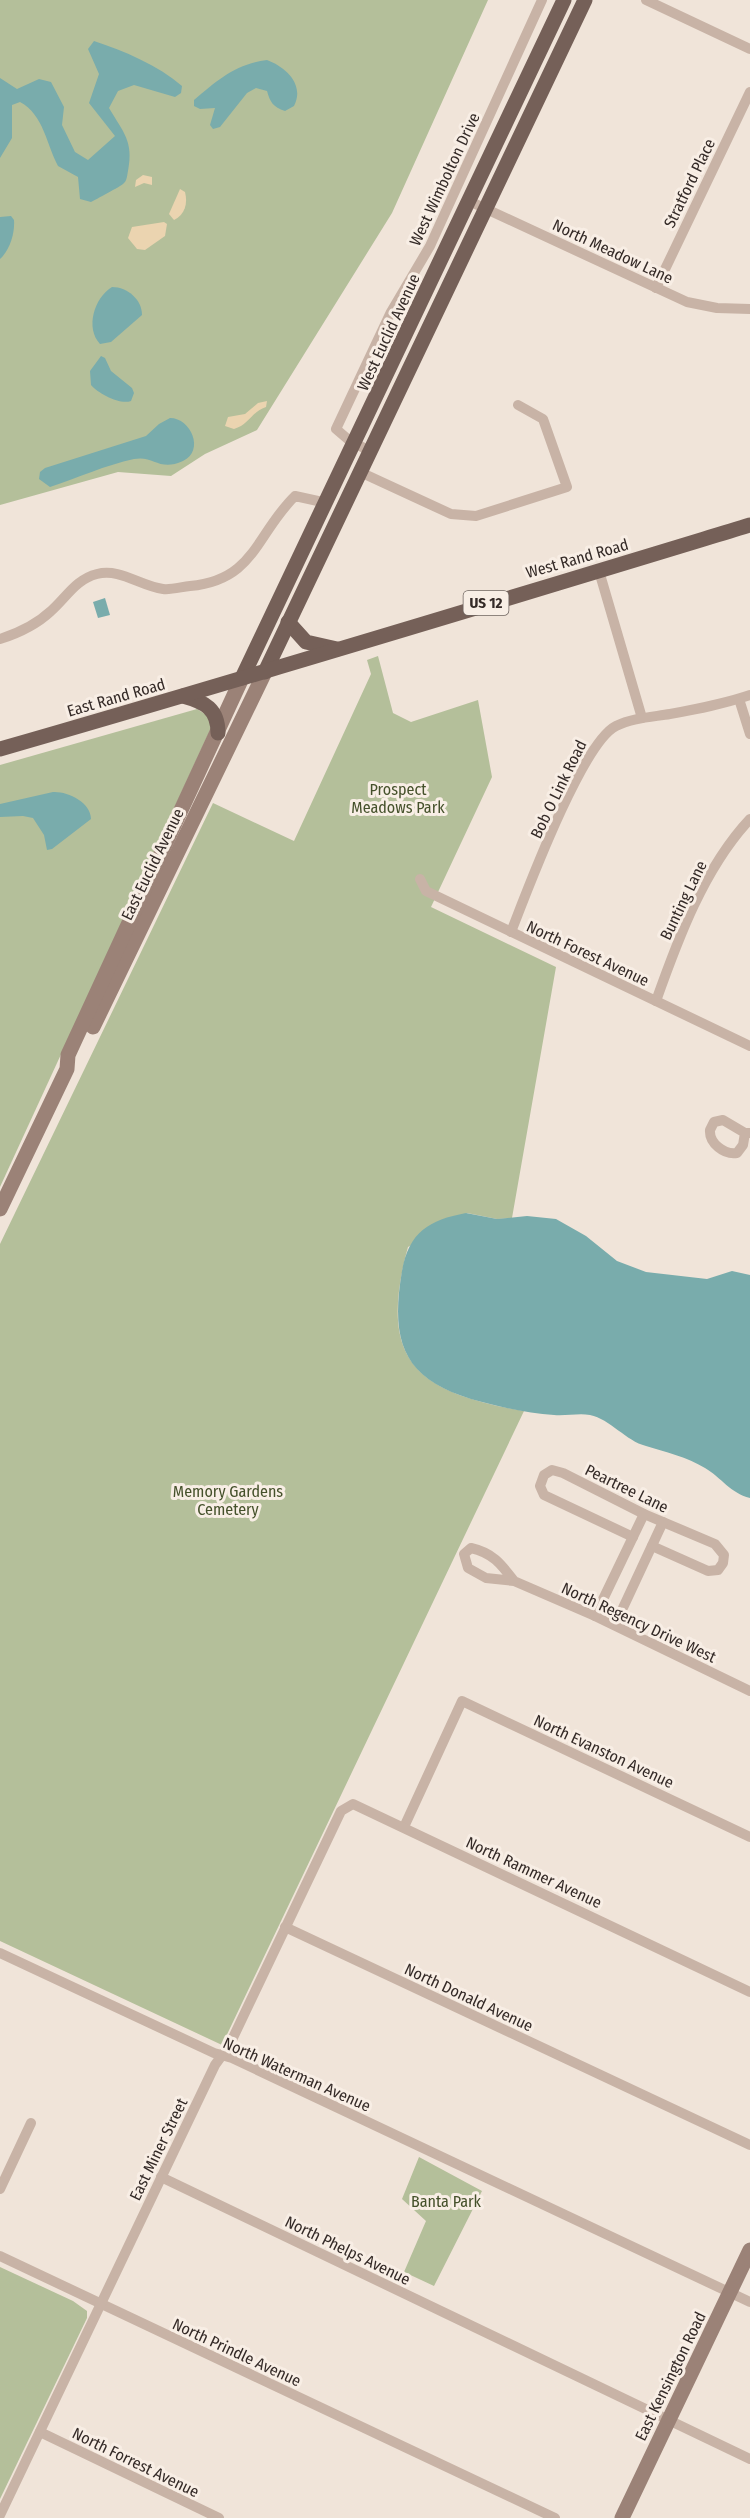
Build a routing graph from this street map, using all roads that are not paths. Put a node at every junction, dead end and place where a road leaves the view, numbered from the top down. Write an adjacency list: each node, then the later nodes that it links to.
1 (542, 0): 12 (street, West Wimbolton Drive)
2 (564, 0): 7 (main road, West Euclid Avenue)
3 (585, 0): 8 (main road, West Euclid Avenue)
4 (646, 0): 5 (street)
5 (750, 49)
6 (750, 92): 9 (street, Stratford Place)
7 (469, 201): 8 (street, North Meadow Lane); 12 (main road, West Euclid Avenue)
8 (486, 209): 9 (street, North Meadow Lane); 13 (main road, West Euclid Avenue)
9 (656, 288): 10 (street, North Meadow Lane)
10 (750, 309)
11 (518, 405): 14 (street)
12 (355, 444): 13 (street, West Wimbolton Drive); 15 (main road, West Euclid Avenue)
13 (370, 451): 14 (main road, West Euclid Avenue)
14 (360, 472): 18 (main road, West Euclid Avenue)
15 (327, 503): 19 (street); 22 (main road, West Euclid Avenue)
16 (750, 525): 17 (main road, West Rand Road / US 12)
17 (599, 570): 20 (main road, West Rand Road / US 12); 26 (street)
18 (288, 622): 20 (main road); 21 (main road, West Euclid Avenue)
19 (0, 639)
20 (337, 649): 21 (main road, West Rand Road / US 12)
21 (265, 672): 22 (main road, West Rand Road / US 12); 35 (main road, East Euclid Avenue)
22 (242, 678): 24 (main road, East Rand Road / US 12); 27 (main road, East Euclid Avenue)
23 (750, 695): 25 (street, Bob O Link Road)
24 (183, 696): 27 (main road); 29 (main road, East Rand Road / US 12)
25 (738, 699): 26 (street, Bob O Link Road); 28 (street)
26 (642, 718): 32 (street, Bob O Link Road)
27 (218, 733): 35 (main road, East Euclid Avenue)
28 (750, 734)
29 (0, 749)
30 (750, 819): 33 (street, Bunting Lane)
31 (420, 879): 32 (street, North Forest Avenue)
32 (511, 932): 33 (street, North Forest Avenue)
33 (656, 1001): 34 (street, North Forest Avenue)
34 (750, 1046)
35 (67, 1069): 36 (main road, East Euclid Avenue)
36 (0, 1209)
37 (644, 1514): 38 (street, Peartree Lane); 39 (street); 39 (street, Peartree Lane)
38 (663, 1522): 40 (street); 40 (street, Peartree Lane)
39 (633, 1537): 42 (street)
40 (652, 1546): 43 (street)
41 (514, 1581): 42 (street, North Regency Drive West)
42 (595, 1616): 43 (street, North Regency Drive West)
43 (615, 1625): 44 (street, North Regency Drive West)
44 (750, 1691)
45 (353, 1804): 46 (street, North Rammer Avenue); 48 (street, East Miner Street)
46 (404, 1827): 47 (street, North Evanston Avenue); 50 (street, North Rammer Avenue)
47 (750, 1837)
48 (285, 1927): 51 (street, East Miner Street); 53 (street, North Donald Avenue)
49 (0, 1953): 51 (street, North Waterman Avenue)
50 (750, 1992)
51 (222, 2055): 54 (street, East Miner Street); 58 (street, North Waterman Avenue)
52 (31, 2123): 55 (street)
53 (750, 2145)
54 (161, 2177): 60 (street, East Miner Street); 61 (street, North Phelps Avenue)
55 (0, 2189)
56 (750, 2250): 58 (main road, East Kensington Road)
57 (0, 2256): 60 (street, North Prindle Avenue)
58 (730, 2293): 59 (street, North Waterman Avenue); 61 (main road, East Kensington Road)
59 (750, 2302)
60 (100, 2305): 62 (street, East Miner Street); 66 (street, North Prindle Avenue)
61 (669, 2420): 63 (street, North Phelps Avenue); 67 (main road, East Kensington Road)
62 (40, 2432): 64 (street, East Miner Street); 65 (street, North Forrest Avenue)
63 (750, 2458)
64 (0, 2515)
65 (219, 2518)
66 (555, 2518)
67 (622, 2518)

